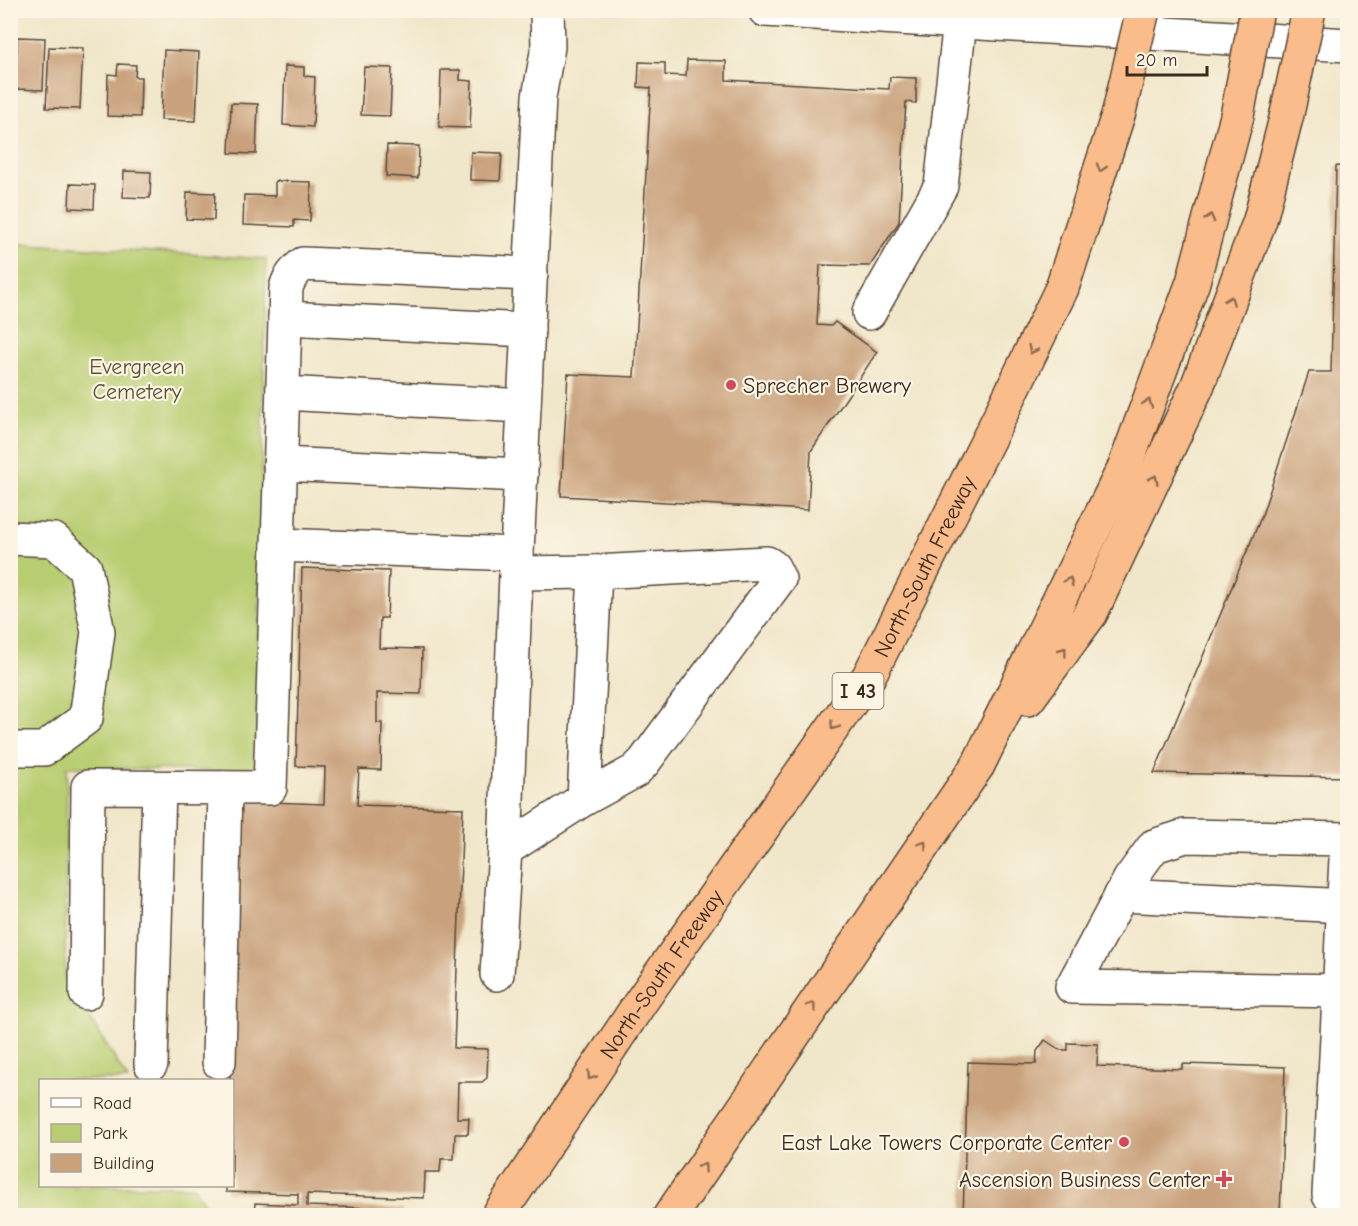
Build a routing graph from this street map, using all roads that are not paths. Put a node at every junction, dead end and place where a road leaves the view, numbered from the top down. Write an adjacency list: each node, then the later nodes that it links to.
1 (547, 10): 10 (street)
2 (765, 10): 6 (street)
3 (1143, 10): 37 (highway, North-South Freeway / I 43, one-way to 37, bridge)
4 (1257, 10): 23 (highway, one-way to 4, bridge)
5 (1309, 10): 23 (highway, one-way to 5, bridge)
6 (841, 13): 8 (street)
7 (1029, 18): 8 (street); 9 (street)
8 (960, 22): 11 (street)
9 (1347, 45)
10 (531, 274): 12 (street); 13 (street)
11 (869, 313)
12 (285, 318): 13 (street); 14 (street)
13 (528, 330): 15 (street)
14 (283, 393): 15 (street); 16 (street)
15 (524, 406): 17 (street)
16 (280, 464): 17 (street); 19 (street)
17 (521, 476): 20 (street)
18 (10, 538): 22 (street)
19 (278, 545): 20 (street); 25 (street)
20 (516, 563): 21 (street); 28 (street)
21 (595, 572): 26 (street); 26 (street)
22 (10, 749)
23 (978, 765): 38 (highway, one-way to 23)
24 (159, 788): 25 (street); 33 (street); 35 (street)
25 (225, 788): 34 (street)
26 (584, 799): 28 (street)
27 (1347, 839): 29 (street); 30 (street)
28 (505, 850): 31 (street)
29 (1121, 895): 30 (street); 32 (street)
30 (1345, 906): 32 (street)
31 (497, 974)
32 (1343, 991): 36 (street)
33 (87, 993)
34 (219, 1062)
35 (151, 1064)
36 (1347, 1214)
37 (498, 1215)
38 (670, 1215)

